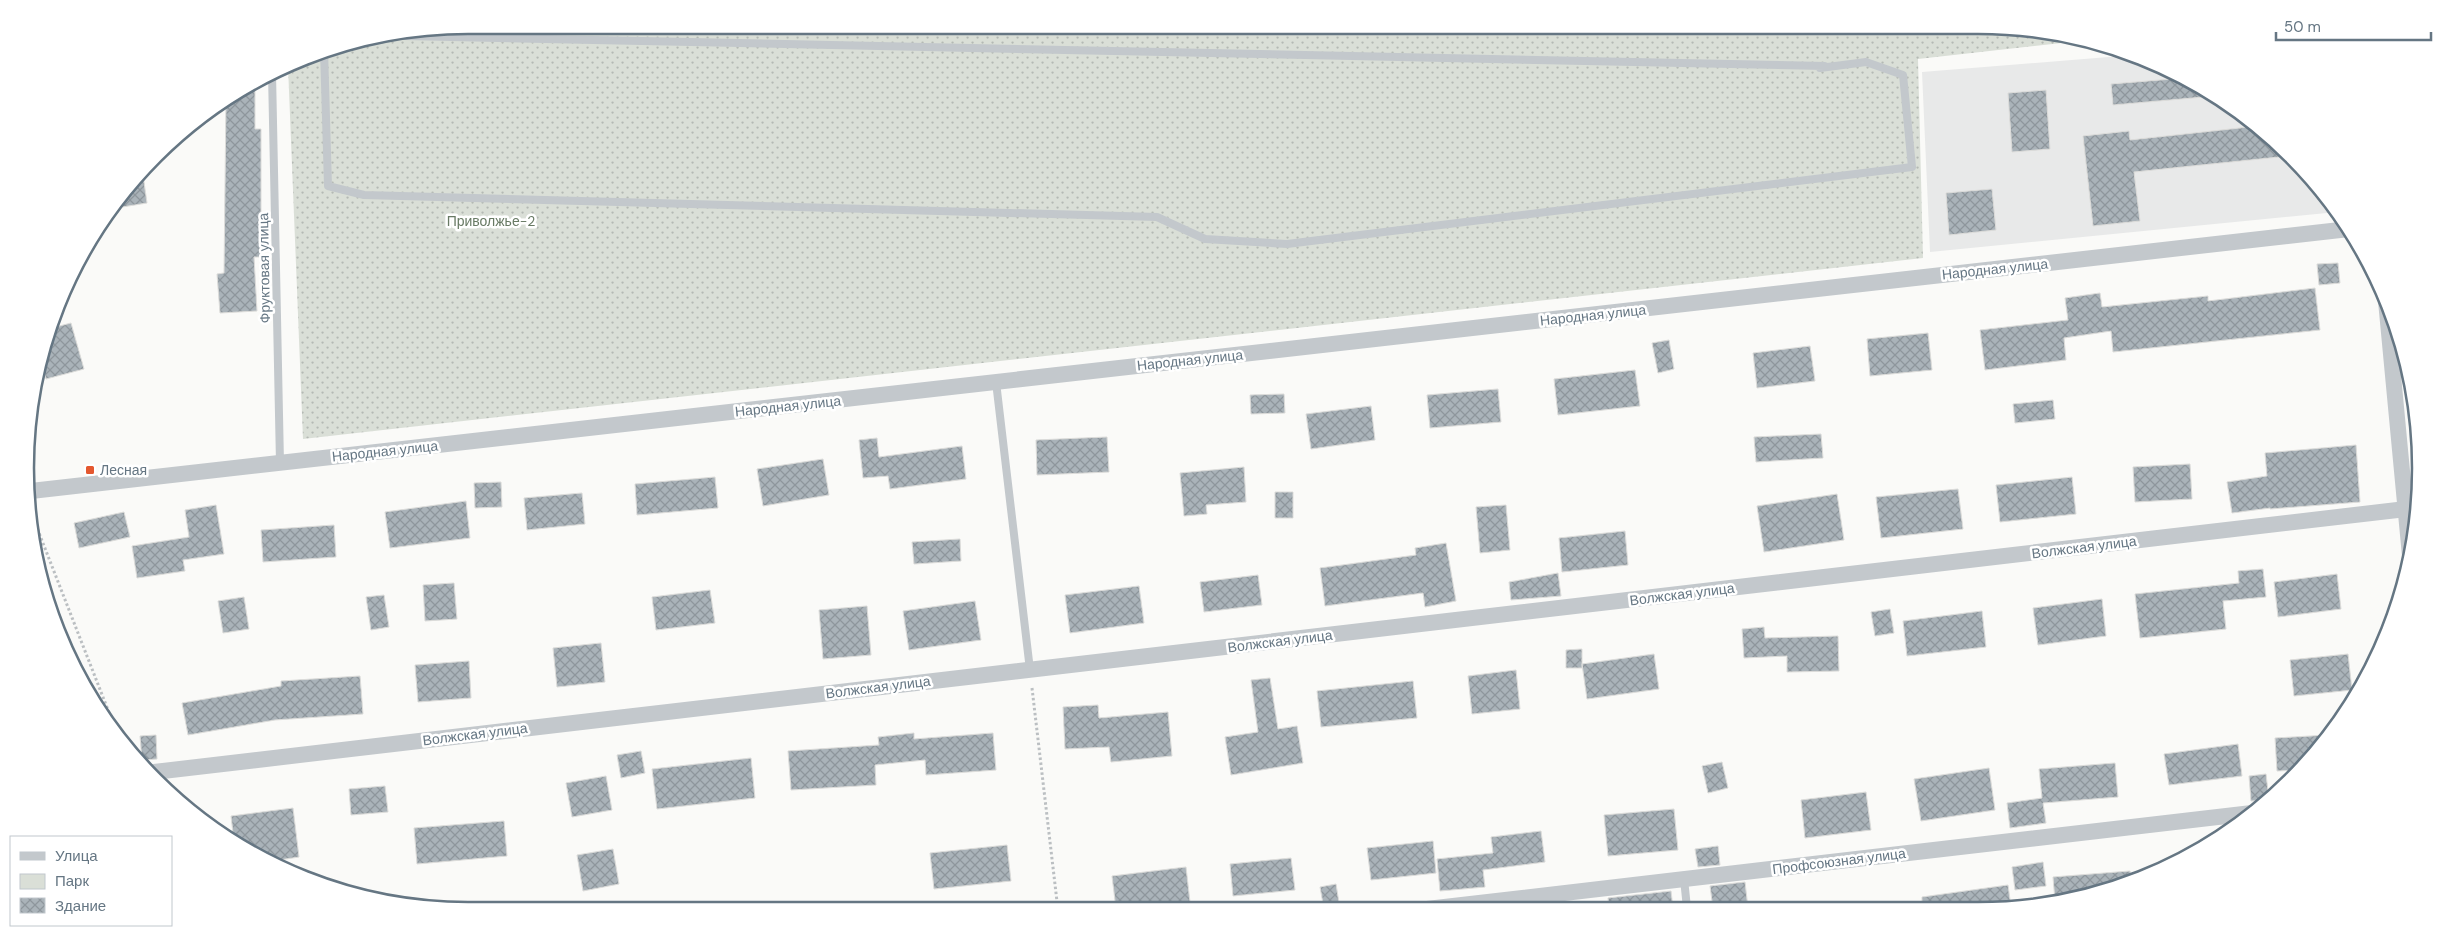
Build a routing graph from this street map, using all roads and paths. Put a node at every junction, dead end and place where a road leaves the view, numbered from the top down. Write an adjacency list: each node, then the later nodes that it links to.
1 (420, 36): 2 (lane)
2 (324, 58)
3 (272, 81): 7 (lane, Фруктовая улица)
4 (2341, 230): 6 (street, Народная улица)
5 (2388, 327): 9 (street)
6 (996, 382): 7 (street, Народная улица); 12 (lane)
7 (280, 463): 8 (street, Народная улица)
8 (35, 491)
9 (2406, 509): 11 (street); 12 (street, Волжская улица)
10 (38, 530): 13 (path)
11 (2408, 531)
12 (1030, 670): 14 (street, Волжская улица); 17 (path)
13 (111, 714)
14 (158, 772)
15 (2240, 814): 16 (street, Профсоюзная улица)
16 (1684, 879): 18 (street, Профсоюзная улица); 19 (lane)
17 (1057, 902)
18 (1487, 902)
19 (1686, 902)

